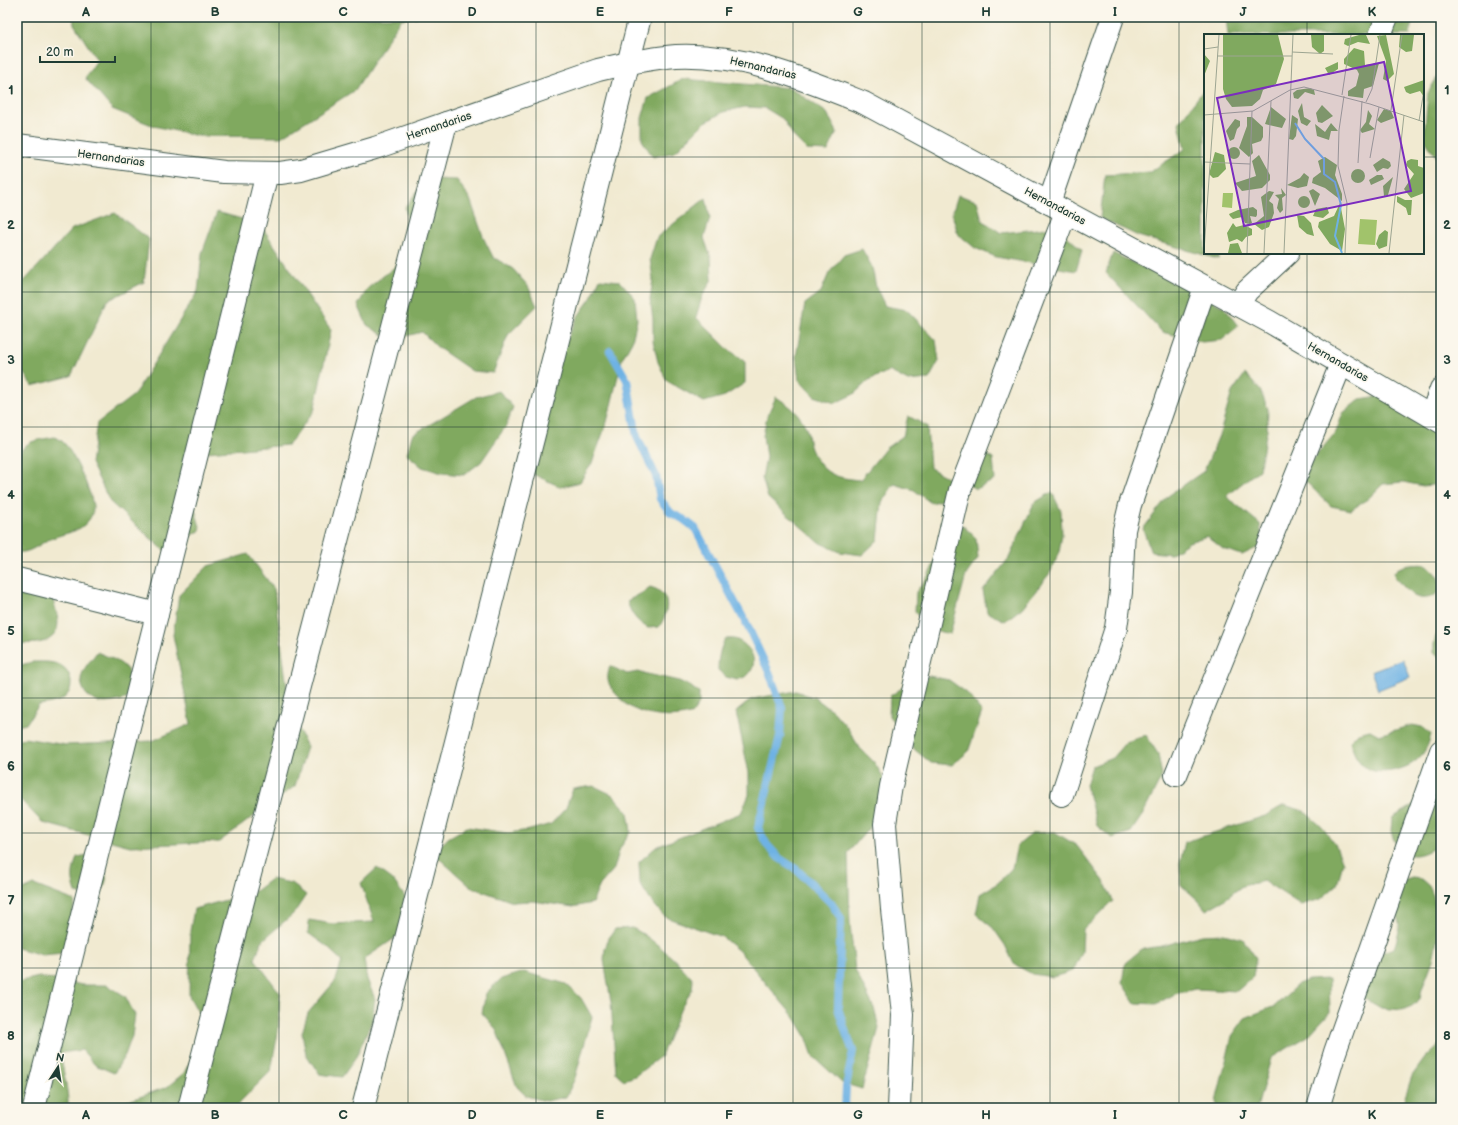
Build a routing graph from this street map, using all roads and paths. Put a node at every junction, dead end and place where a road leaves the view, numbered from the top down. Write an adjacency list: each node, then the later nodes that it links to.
1 (640, 17): 5 (street)
2 (1113, 17): 9 (street)
3 (1387, 17): 4 (street)
4 (1380, 34)
5 (628, 63): 6 (street, Hernandarias); 9 (street, Hernandarias); 23 (street)
6 (446, 123): 8 (street, Hernandarias); 22 (street)
7 (17, 145): 8 (street, Hernandarias)
8 (267, 173): 17 (street)
9 (1057, 208): 11 (street, Hernandarias); 24 (street)
10 (1287, 254): 12 (street)
11 (1205, 287): 12 (street, Hernandarias); 20 (street)
12 (1238, 305): 13 (street, Hernandarias)
13 (1340, 364): 15 (street, Hernandarias); 19 (street)
14 (1441, 389): 15 (street)
15 (1436, 419)
16 (17, 579): 17 (street)
17 (158, 614): 21 (street)
18 (1441, 751): 25 (street)
19 (1176, 775)
20 (1062, 795)
21 (34, 1108)
22 (189, 1108)
23 (363, 1108)
24 (899, 1108)
25 (1318, 1108)

